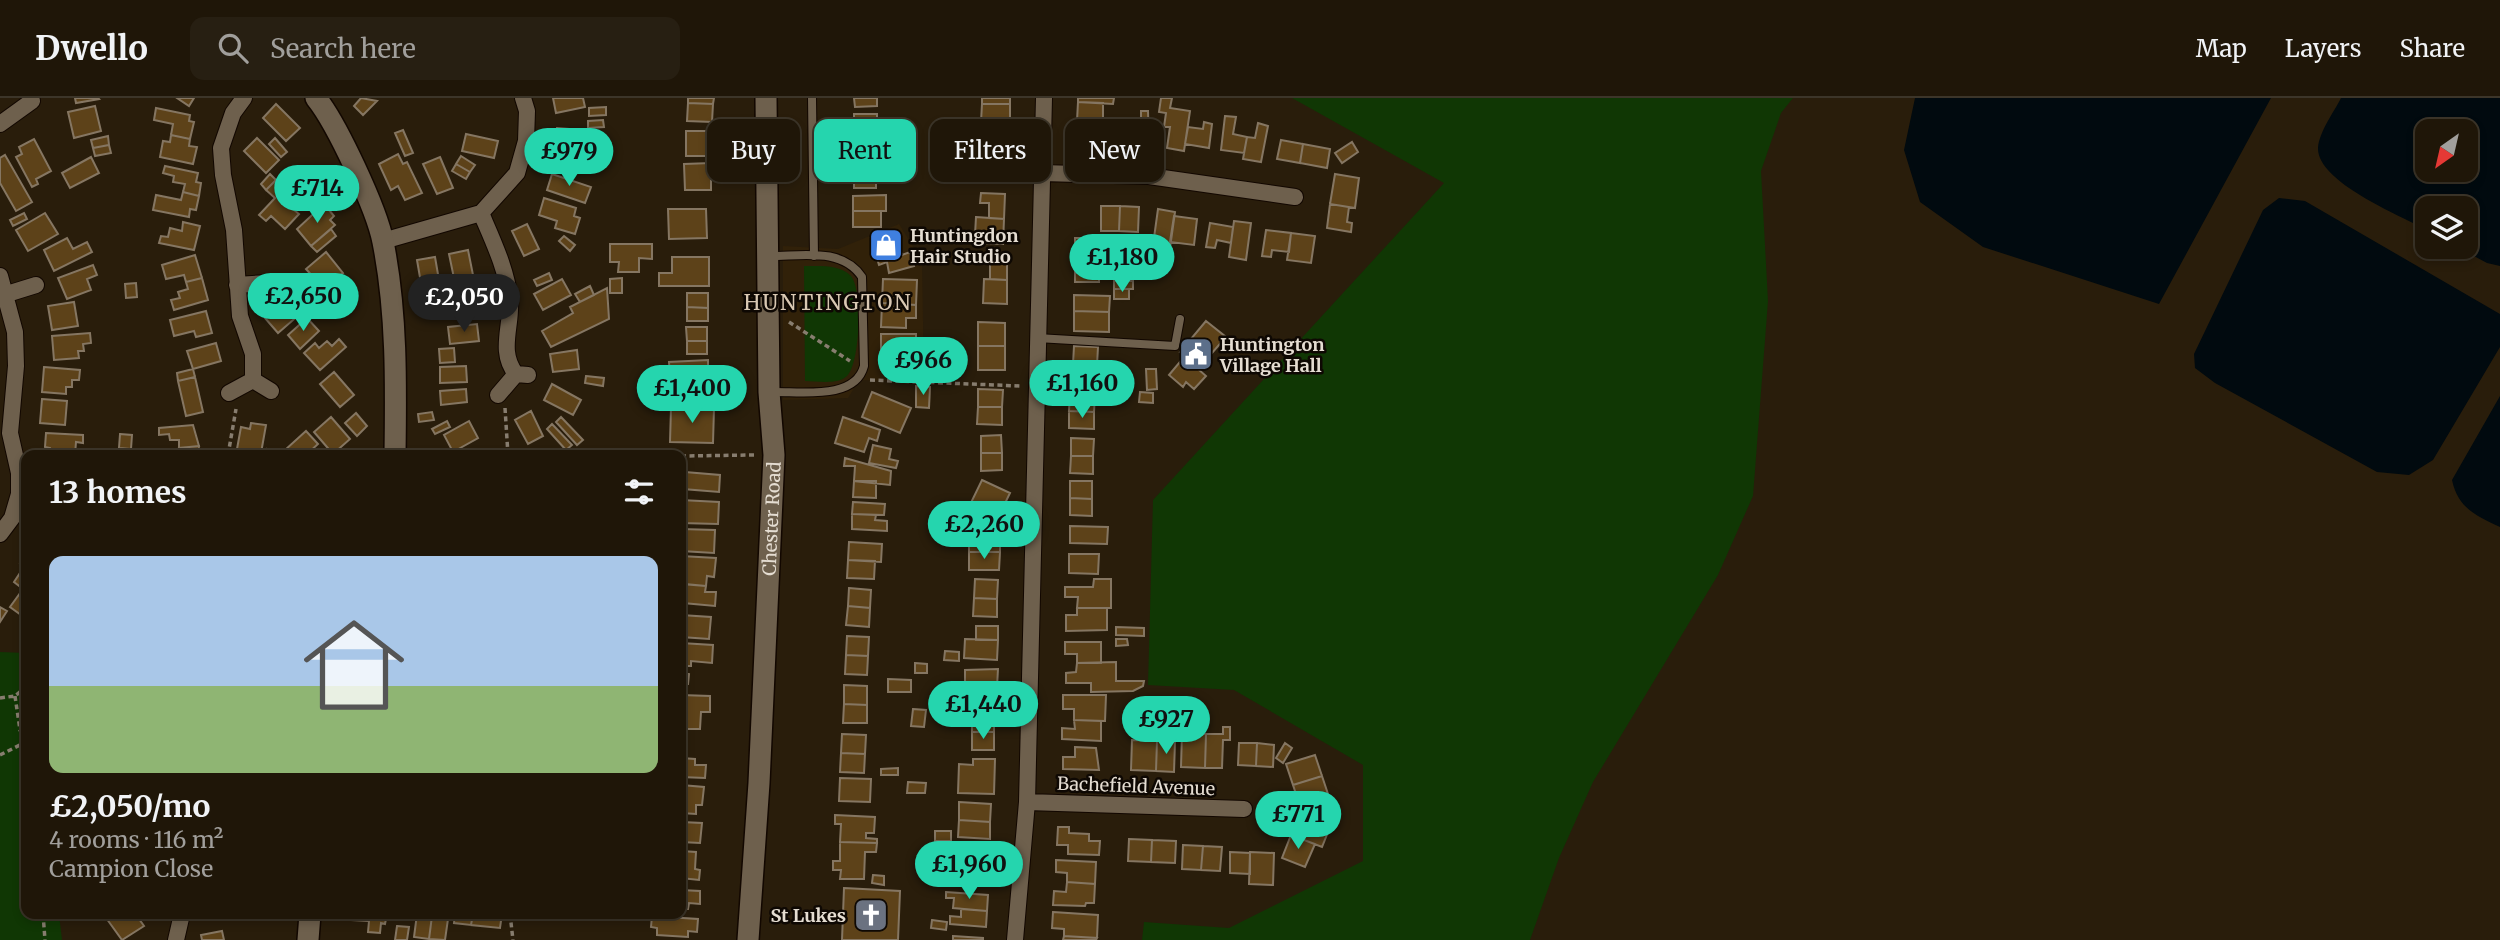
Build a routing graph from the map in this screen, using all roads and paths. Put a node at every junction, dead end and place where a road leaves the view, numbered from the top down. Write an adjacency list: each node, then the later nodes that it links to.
1 (244, 98): 20 (street)
2 (316, 98): 14 (main road)
3 (523, 98): 13 (street)
4 (766, 98): 15 (main road, Chester Road)
5 (812, 98): 16 (lane)
6 (1044, 98): 8 (street)
7 (32, 101): 9 (street)
8 (1043, 119)
9 (0, 124)
10 (1051, 173): 12 (street)
11 (1042, 182): 24 (street)
12 (1295, 197)
13 (481, 213): 14 (street); 27 (street)
14 (383, 241): 33 (main road)
15 (767, 256): 16 (lane); 22 (main road, Chester Road)
16 (814, 256): 25 (lane)
17 (0, 276): 21 (street)
18 (267, 283): 20 (street)
19 (36, 285): 21 (street)
20 (237, 285): 28 (street)
21 (6, 294): 37 (street)
22 (769, 309): 25 (path); 31 (main road, Chester Road)
23 (1180, 319): 24 (lane)
24 (1037, 338): 29 (street)
25 (863, 370): 26 (lane)
26 (859, 380): 29 (path); 31 (lane)
27 (512, 382): 34 (path)
28 (241, 386): 30 (street); 32 (path)
29 (1036, 387): 44 (street)
30 (271, 391)
31 (769, 392): 35 (main road, Chester Road)
32 (229, 450)
33 (395, 450)
34 (508, 450)
35 (774, 455): 36 (path); 54 (main road, Chester Road)
36 (686, 456)
37 (0, 534)
38 (21, 692): 39 (path)
39 (16, 696): 40 (path); 41 (path)
40 (0, 698)
41 (21, 732)
42 (21, 744): 43 (path)
43 (0, 755)
44 (1027, 802): 45 (street, Bachefield Avenue); 55 (street)
45 (1244, 809)
46 (43, 919): 50 (path)
47 (181, 919): 51 (street)
48 (310, 919): 52 (main road)
49 (511, 919): 53 (path)
50 (45, 940)
51 (177, 940)
52 (308, 940)
53 (513, 940)
54 (748, 940)
55 (1015, 940)

